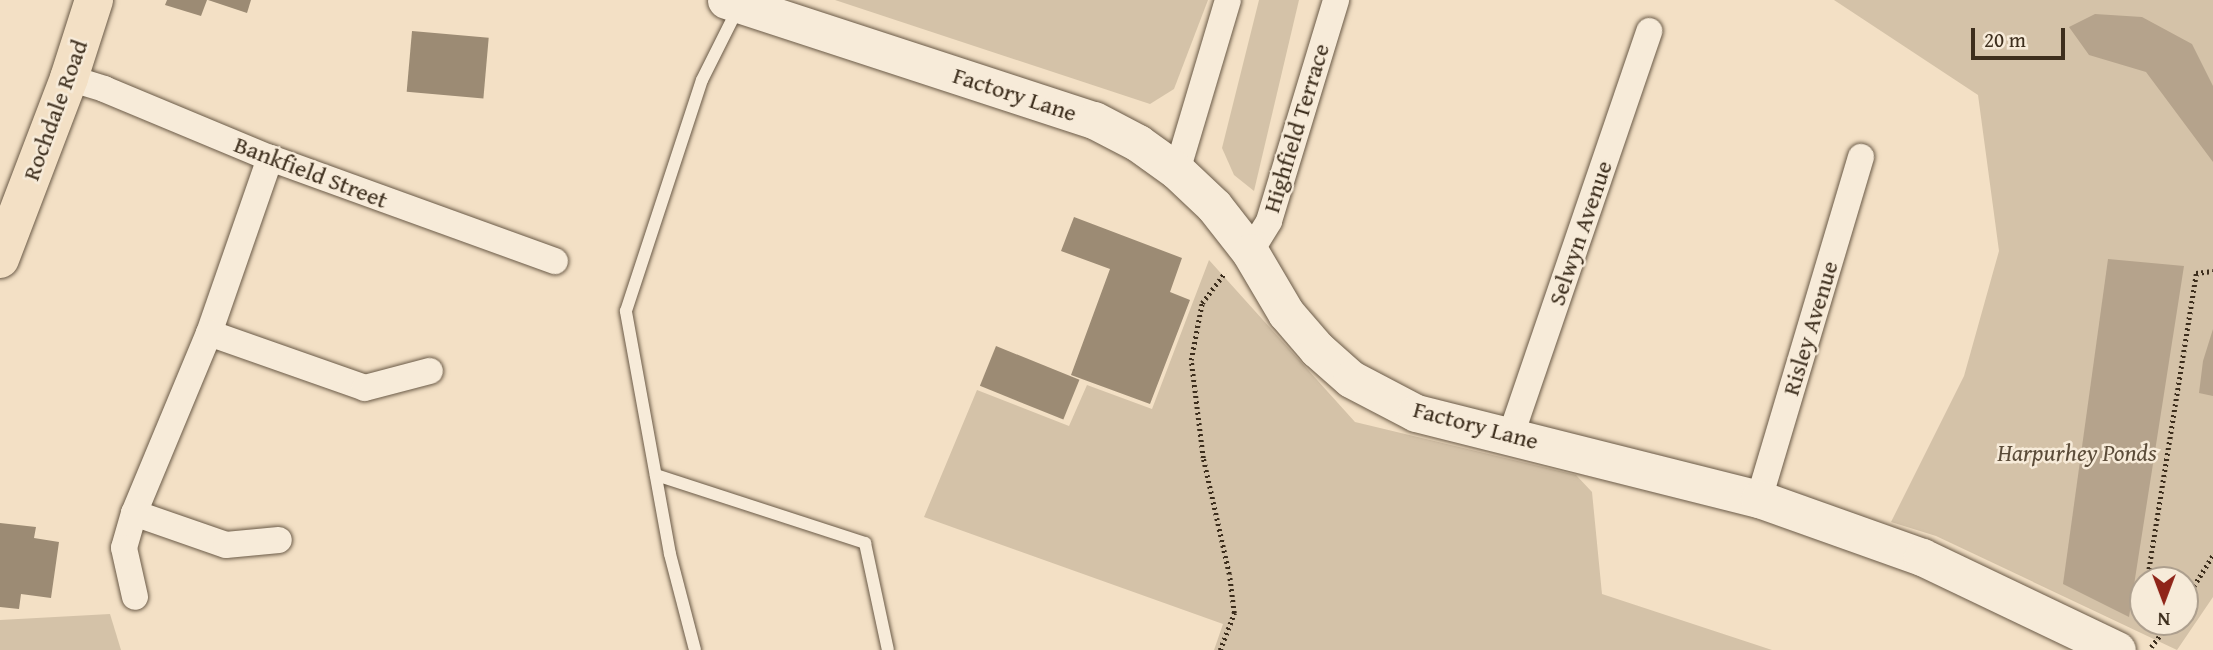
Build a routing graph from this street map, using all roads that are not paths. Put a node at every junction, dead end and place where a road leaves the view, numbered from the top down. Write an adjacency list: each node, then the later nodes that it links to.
1 (76, 0): 7 (street)
2 (94, 0): 7 (main road, Rochdale Road)
3 (1228, 0): 10 (street)
4 (1336, 0): 11 (street, Highfield Terrace)
5 (733, 2): 10 (street, Factory Lane); 17 (lane)
6 (1649, 31): 16 (street, Selwyn Avenue)
7 (72, 69): 9 (street, Bankfield Street); 12 (main road, Rochdale Road)
8 (1861, 157): 18 (street, Risley Avenue)
9 (270, 158): 13 (street, Bankfield Street); 14 (street)
10 (1177, 171): 11 (street, Factory Lane)
11 (1250, 253): 16 (street, Factory Lane)
12 (0, 259)
13 (555, 261)
14 (209, 333): 15 (street); 19 (street)
15 (430, 371)
16 (1511, 435): 18 (street, Factory Lane)
17 (656, 475): 22 (lane); 23 (lane)
18 (1759, 499): 24 (street, Factory Lane)
19 (134, 513): 20 (street); 21 (street)
20 (279, 540)
21 (135, 597)
22 (695, 650)
23 (888, 650)
24 (2117, 650)

